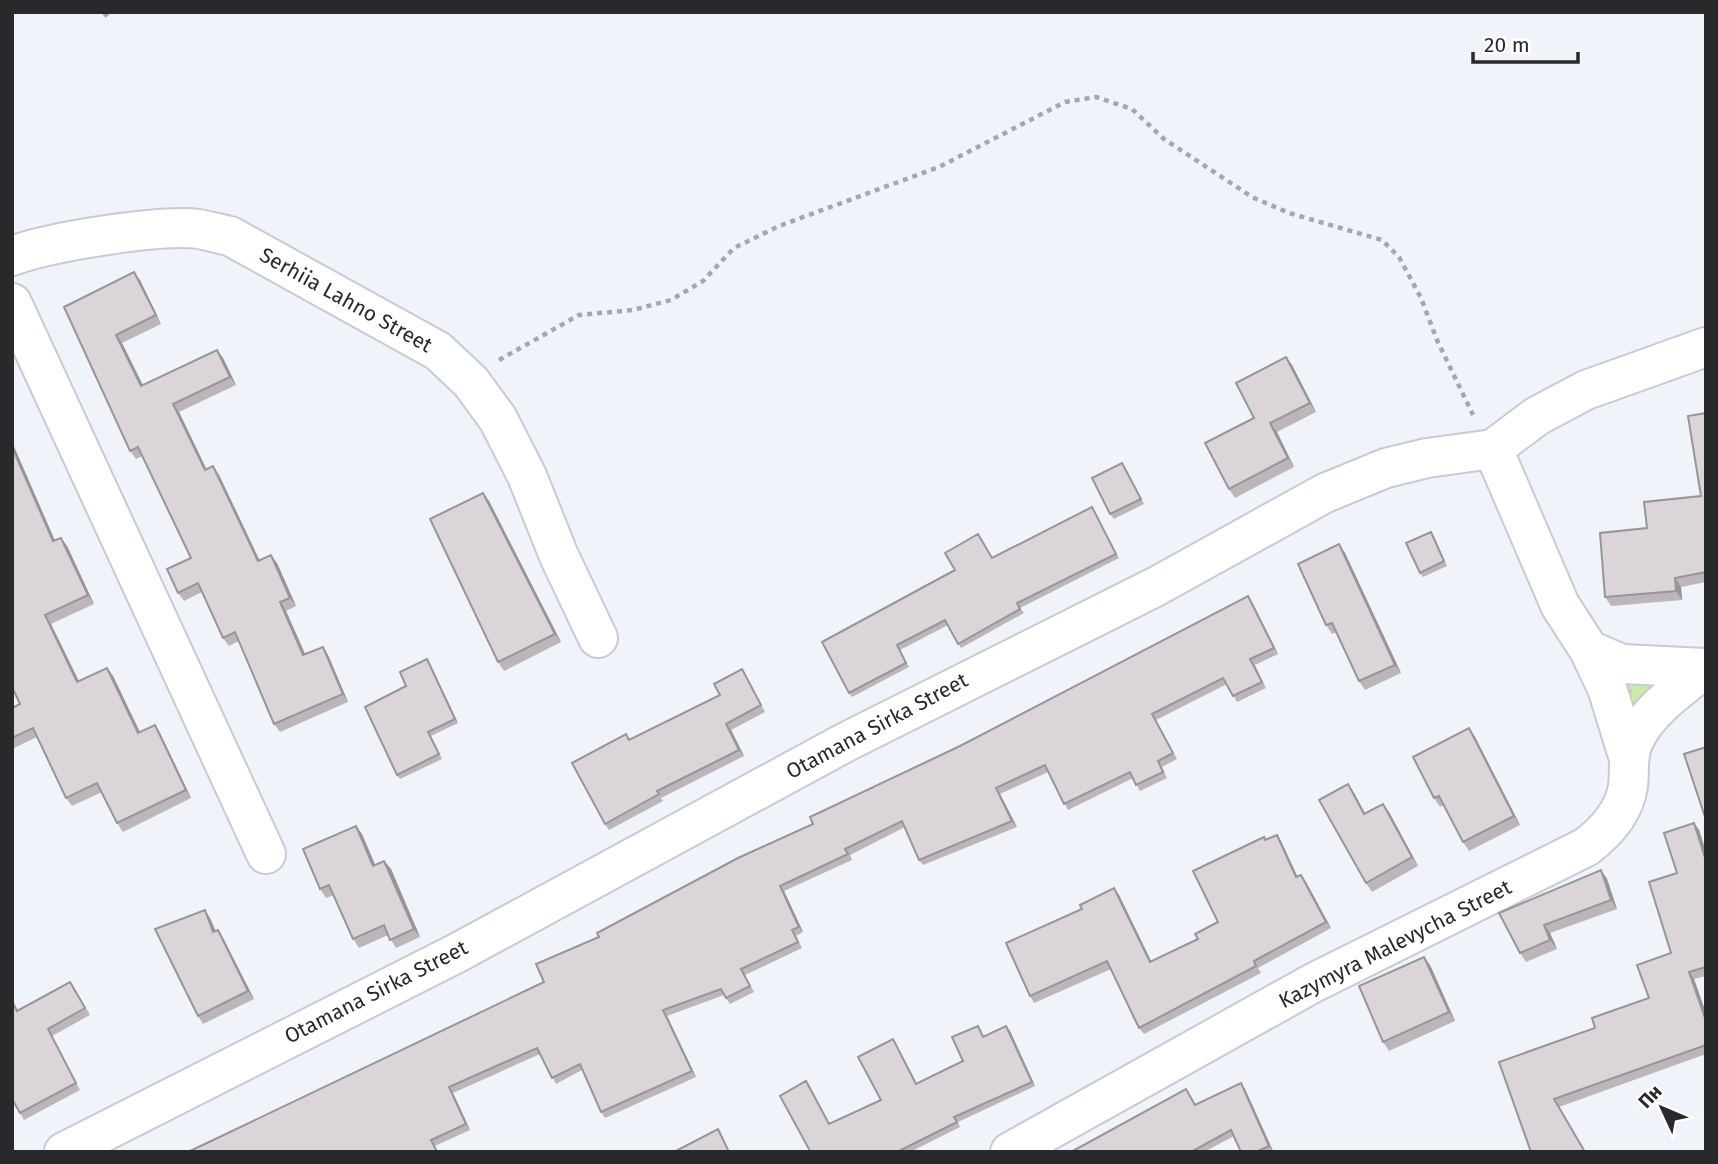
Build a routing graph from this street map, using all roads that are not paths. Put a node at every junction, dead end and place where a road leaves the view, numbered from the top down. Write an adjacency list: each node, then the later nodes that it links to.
1 (12, 256): 5 (street, Serhiia Lahno Street)
2 (12, 303): 9 (street)
3 (1706, 346): 4 (street, Otamana Sirka Street)
4 (1493, 449): 6 (street); 10 (street, Otamana Sirka Street)
5 (598, 638)
6 (1589, 650): 7 (street, Kazymyra Malevycha Street); 8 (street)
7 (1705, 668): 8 (street, Kazymyra Malevycha Street)
8 (1629, 759): 11 (street, Kazymyra Malevycha Street)
9 (266, 854)
10 (64, 1152)
11 (1010, 1152)

